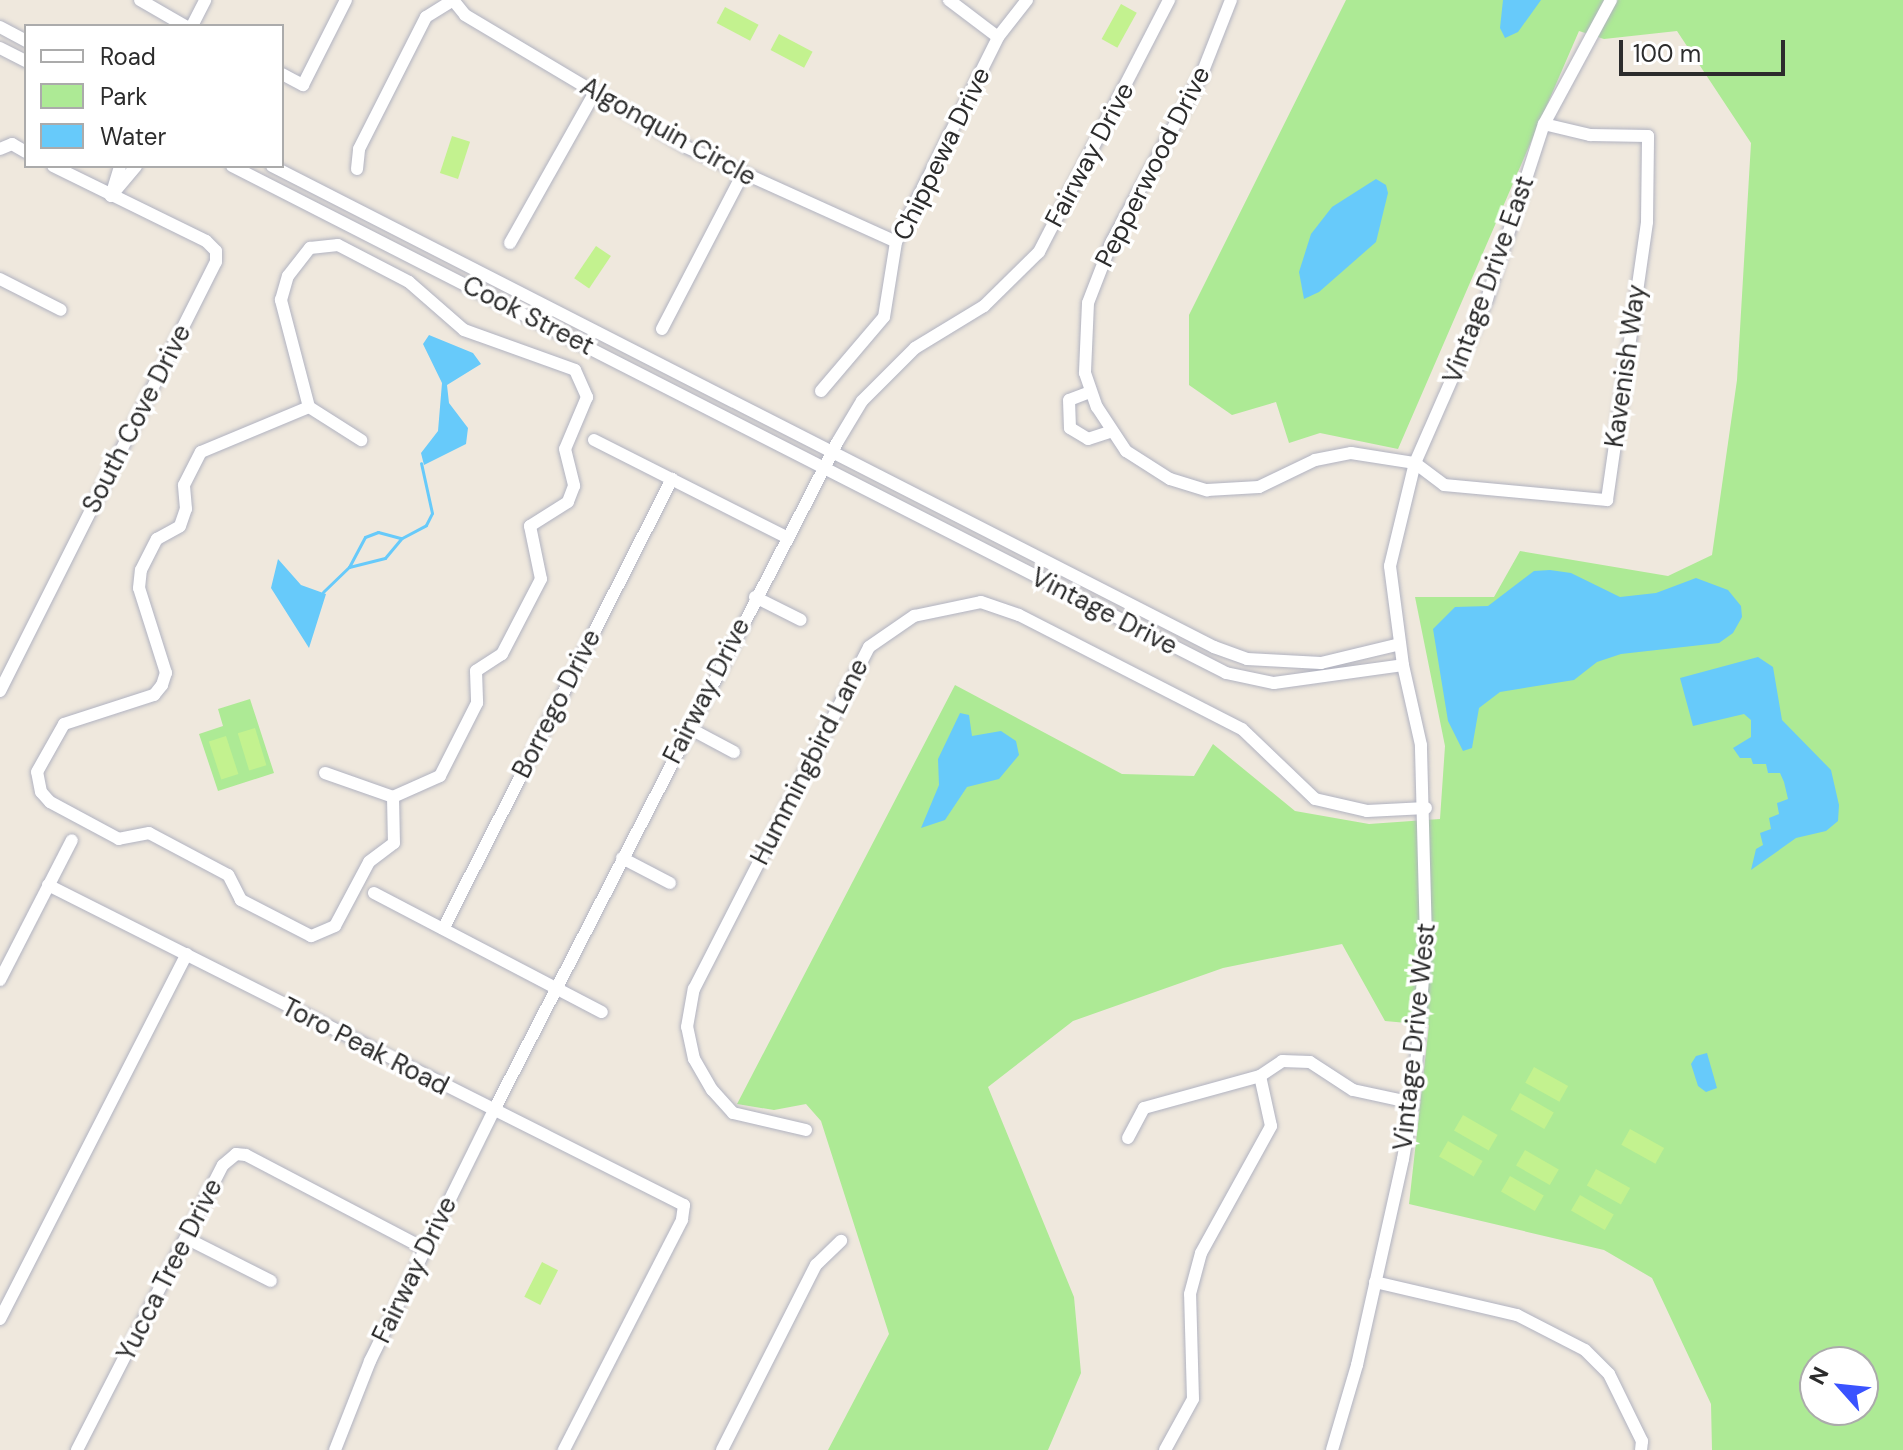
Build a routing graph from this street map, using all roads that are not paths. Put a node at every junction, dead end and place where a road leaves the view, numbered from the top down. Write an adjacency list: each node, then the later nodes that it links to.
1 (140, 0): 10 (street)
2 (205, 0): 11 (street)
3 (346, 0): 17 (street)
4 (453, 0): 18 (street, Algonquin Circle); 27 (street)
5 (949, 0): 13 (street)
6 (1027, 0): 13 (street, Chippewa Drive)
7 (1169, 0): 41 (street, Fairway Drive)
8 (1231, 0): 36 (street, Pepperwood Drive)
9 (1611, 0): 19 (street, Vintage Drive East)
10 (182, 24)
11 (193, 24)
12 (0, 27): 14 (street)
13 (998, 37): 30 (street, Chippewa Drive)
14 (24, 40)
15 (0, 48): 16 (street)
16 (24, 60)
17 (284, 75)
18 (595, 92): 28 (street, Algonquin Circle); 31 (street)
19 (1544, 124): 42 (street, Vintage Drive East); 42 (street, Kavenish Way)
20 (0, 149): 21 (street)
21 (24, 151)
22 (57, 168): 29 (street)
23 (119, 168): 29 (street)
24 (134, 168): 29 (street)
25 (236, 168): 43 (street, Cook Street)
26 (276, 168): 41 (street, Cook Street)
27 (357, 169)
28 (741, 177): 30 (street, Algonquin Circle); 34 (street)
29 (111, 196): 50 (street, South Cove Drive)
30 (896, 242): 35 (street, Chippewa Drive)
31 (510, 243)
32 (0, 279): 33 (street)
33 (61, 310)
34 (662, 329)
35 (821, 391)
36 (1090, 392): 38 (street, Pepperwood Drive); 38 (street)
37 (309, 407): 39 (street); 54 (street); 54 (street)
38 (1112, 431): 42 (street, Pepperwood Drive)
39 (361, 440)
40 (594, 440): 44 (street)
41 (832, 451): 43 (street, Fairway Drive); 48 (street, Vintage Drive)
42 (1415, 463): 48 (street, Vintage Drive East)
43 (823, 468): 45 (street, Fairway Drive); 49 (street, Vintage Drive)
44 (672, 479): 45 (street); 61 (street, Borrego Drive)
45 (786, 537): 46 (street, Fairway Drive)
46 (755, 597): 47 (street); 51 (street, Fairway Drive)
47 (801, 620)
48 (1400, 644): 49 (street, Vintage Drive East)
49 (1403, 665): 55 (street, Vintage Drive West)
50 (0, 691)
51 (689, 728): 52 (street); 57 (street, Fairway Drive)
52 (734, 752)
53 (325, 773): 54 (street)
54 (393, 797)
55 (1426, 808): 67 (street, Vintage Drive West); 69 (street, Hummingbird Lane)
56 (72, 840): 59 (street)
57 (622, 858): 58 (street); 64 (street, Fairway Drive)
58 (670, 883)
59 (48, 885): 62 (street, Toro Peak Road); 63 (street)
60 (374, 893): 61 (street)
61 (443, 929): 64 (street)
62 (187, 954): 68 (street, Toro Peak Road); 76 (street)
63 (0, 980)
64 (555, 988): 65 (street); 68 (street, Fairway Drive)
65 (602, 1012)
66 (1260, 1076): 67 (street); 70 (street); 81 (street)
67 (1413, 1103): 75 (street, Vintage Drive West)
68 (493, 1112): 73 (street, Fairway Drive); 79 (street, Toro Peak Road)
69 (806, 1130)
70 (1128, 1138)
71 (186, 1238): 73 (street, Yucca Tree Drive); 74 (street); 77 (street, Yucca Tree Drive)
72 (841, 1241): 80 (street)
73 (425, 1249): 78 (street, Fairway Drive)
74 (271, 1281)
75 (1375, 1282): 82 (street, Vintage Drive West); 83 (street)
76 (0, 1319)
77 (77, 1450)
78 (335, 1450)
79 (564, 1450)
80 (722, 1450)
81 (1165, 1450)
82 (1332, 1450)
83 (1641, 1450)

